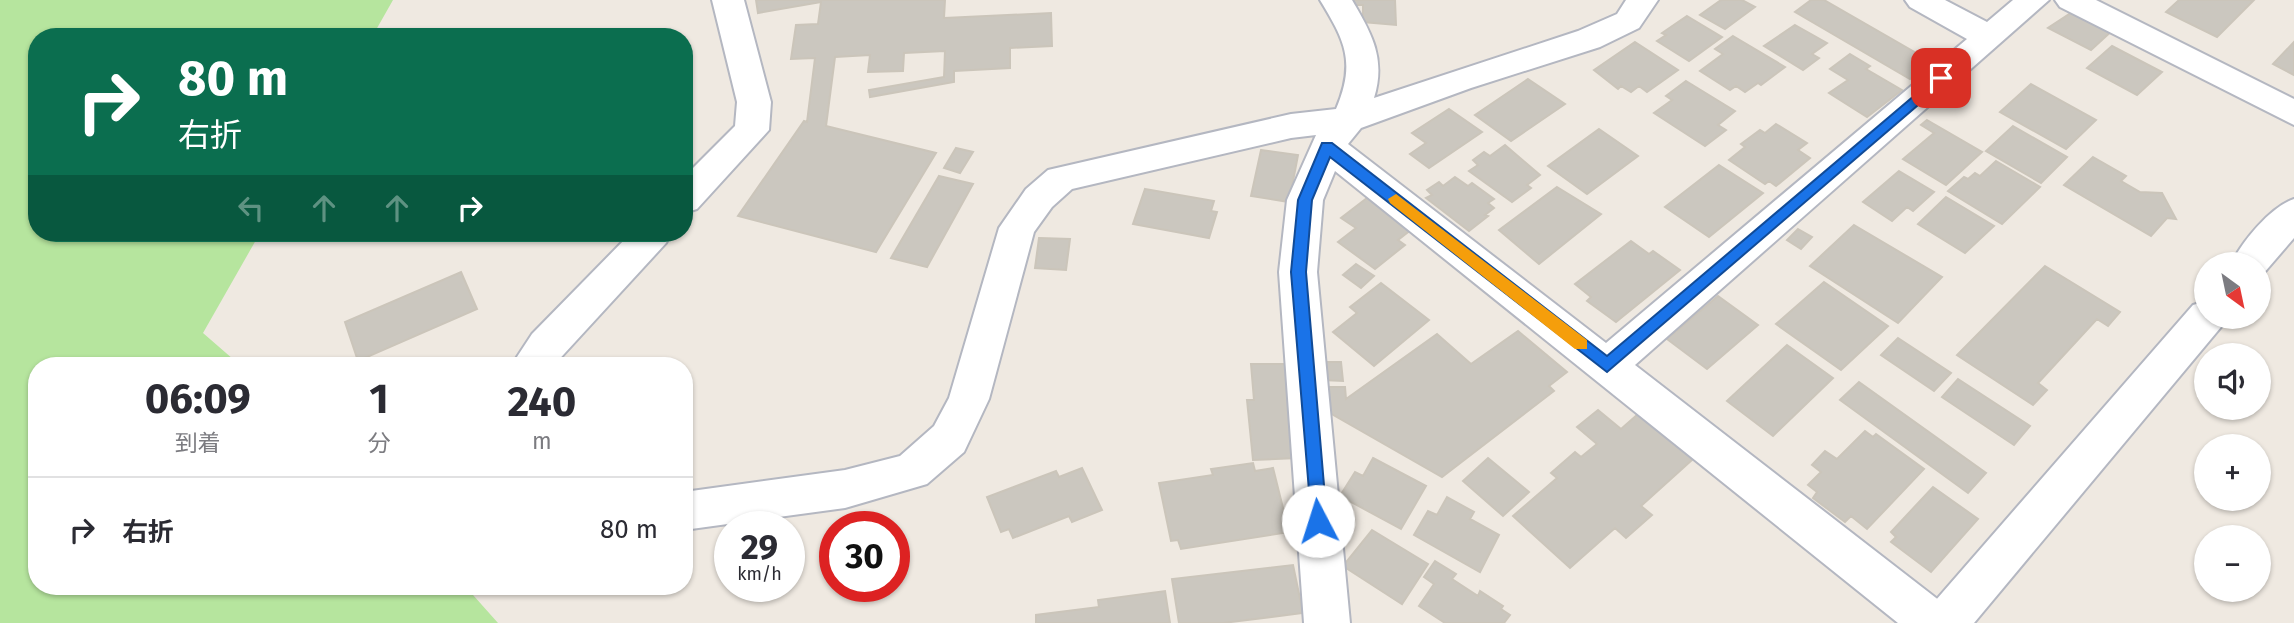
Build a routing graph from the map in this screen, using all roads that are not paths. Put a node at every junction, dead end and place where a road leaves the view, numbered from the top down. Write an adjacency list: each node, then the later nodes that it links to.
1 (728, 0): 10 (street)
2 (1336, 0): 9 (street)
3 (1642, 0): 9 (street)
4 (1921, 0): 7 (street)
5 (2032, 0): 7 (street)
6 (2071, 0): 8 (street)
7 (1989, 37): 16 (street)
8 (2294, 113)
9 (1338, 133): 16 (street); 17 (street); 18 (street)
10 (693, 191)
11 (2294, 213): 13 (street)
12 (644, 242): 15 (street)
13 (2260, 252)
14 (2196, 329): 20 (street)
15 (537, 357)
16 (1607, 366): 19 (street)
17 (693, 510)
18 (1327, 623)
19 (1933, 623)
20 (1945, 623)

